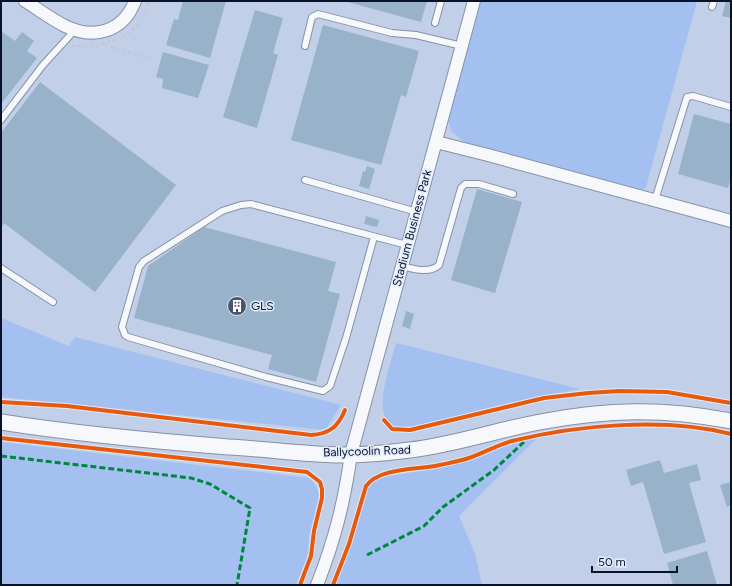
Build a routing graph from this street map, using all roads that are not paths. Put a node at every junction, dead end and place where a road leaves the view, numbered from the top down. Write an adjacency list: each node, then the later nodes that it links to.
1 (25, 1): 6 (street)
2 (136, 1): 6 (street)
3 (442, 1): 5 (lane)
4 (474, 1): 8 (street, Stadium Business Park)
5 (435, 23)
6 (75, 30): 10 (lane)
7 (305, 46): 8 (lane)
8 (462, 46): 11 (street, Stadium Business Park)
9 (731, 107): 14 (lane)
10 (1, 120)
11 (436, 142): 14 (street); 15 (street, Stadium Business Park)
12 (305, 180): 15 (lane)
13 (513, 194): 19 (lane)
14 (655, 200): 16 (street)
15 (417, 212): 18 (street, Stadium Business Park)
16 (731, 221)
17 (374, 237): 17 (lane); 18 (lane)
18 (408, 245): 19 (street, Stadium Business Park)
19 (402, 266): 24 (street, Stadium Business Park)
20 (1, 268): 21 (lane)
21 (53, 302)
22 (731, 420): 24 (street, Ballycoolin Road)
23 (1, 422): 24 (street, Ballycoolin Road)
24 (351, 454): 25 (street, Stadium Business Park)
25 (317, 585)

